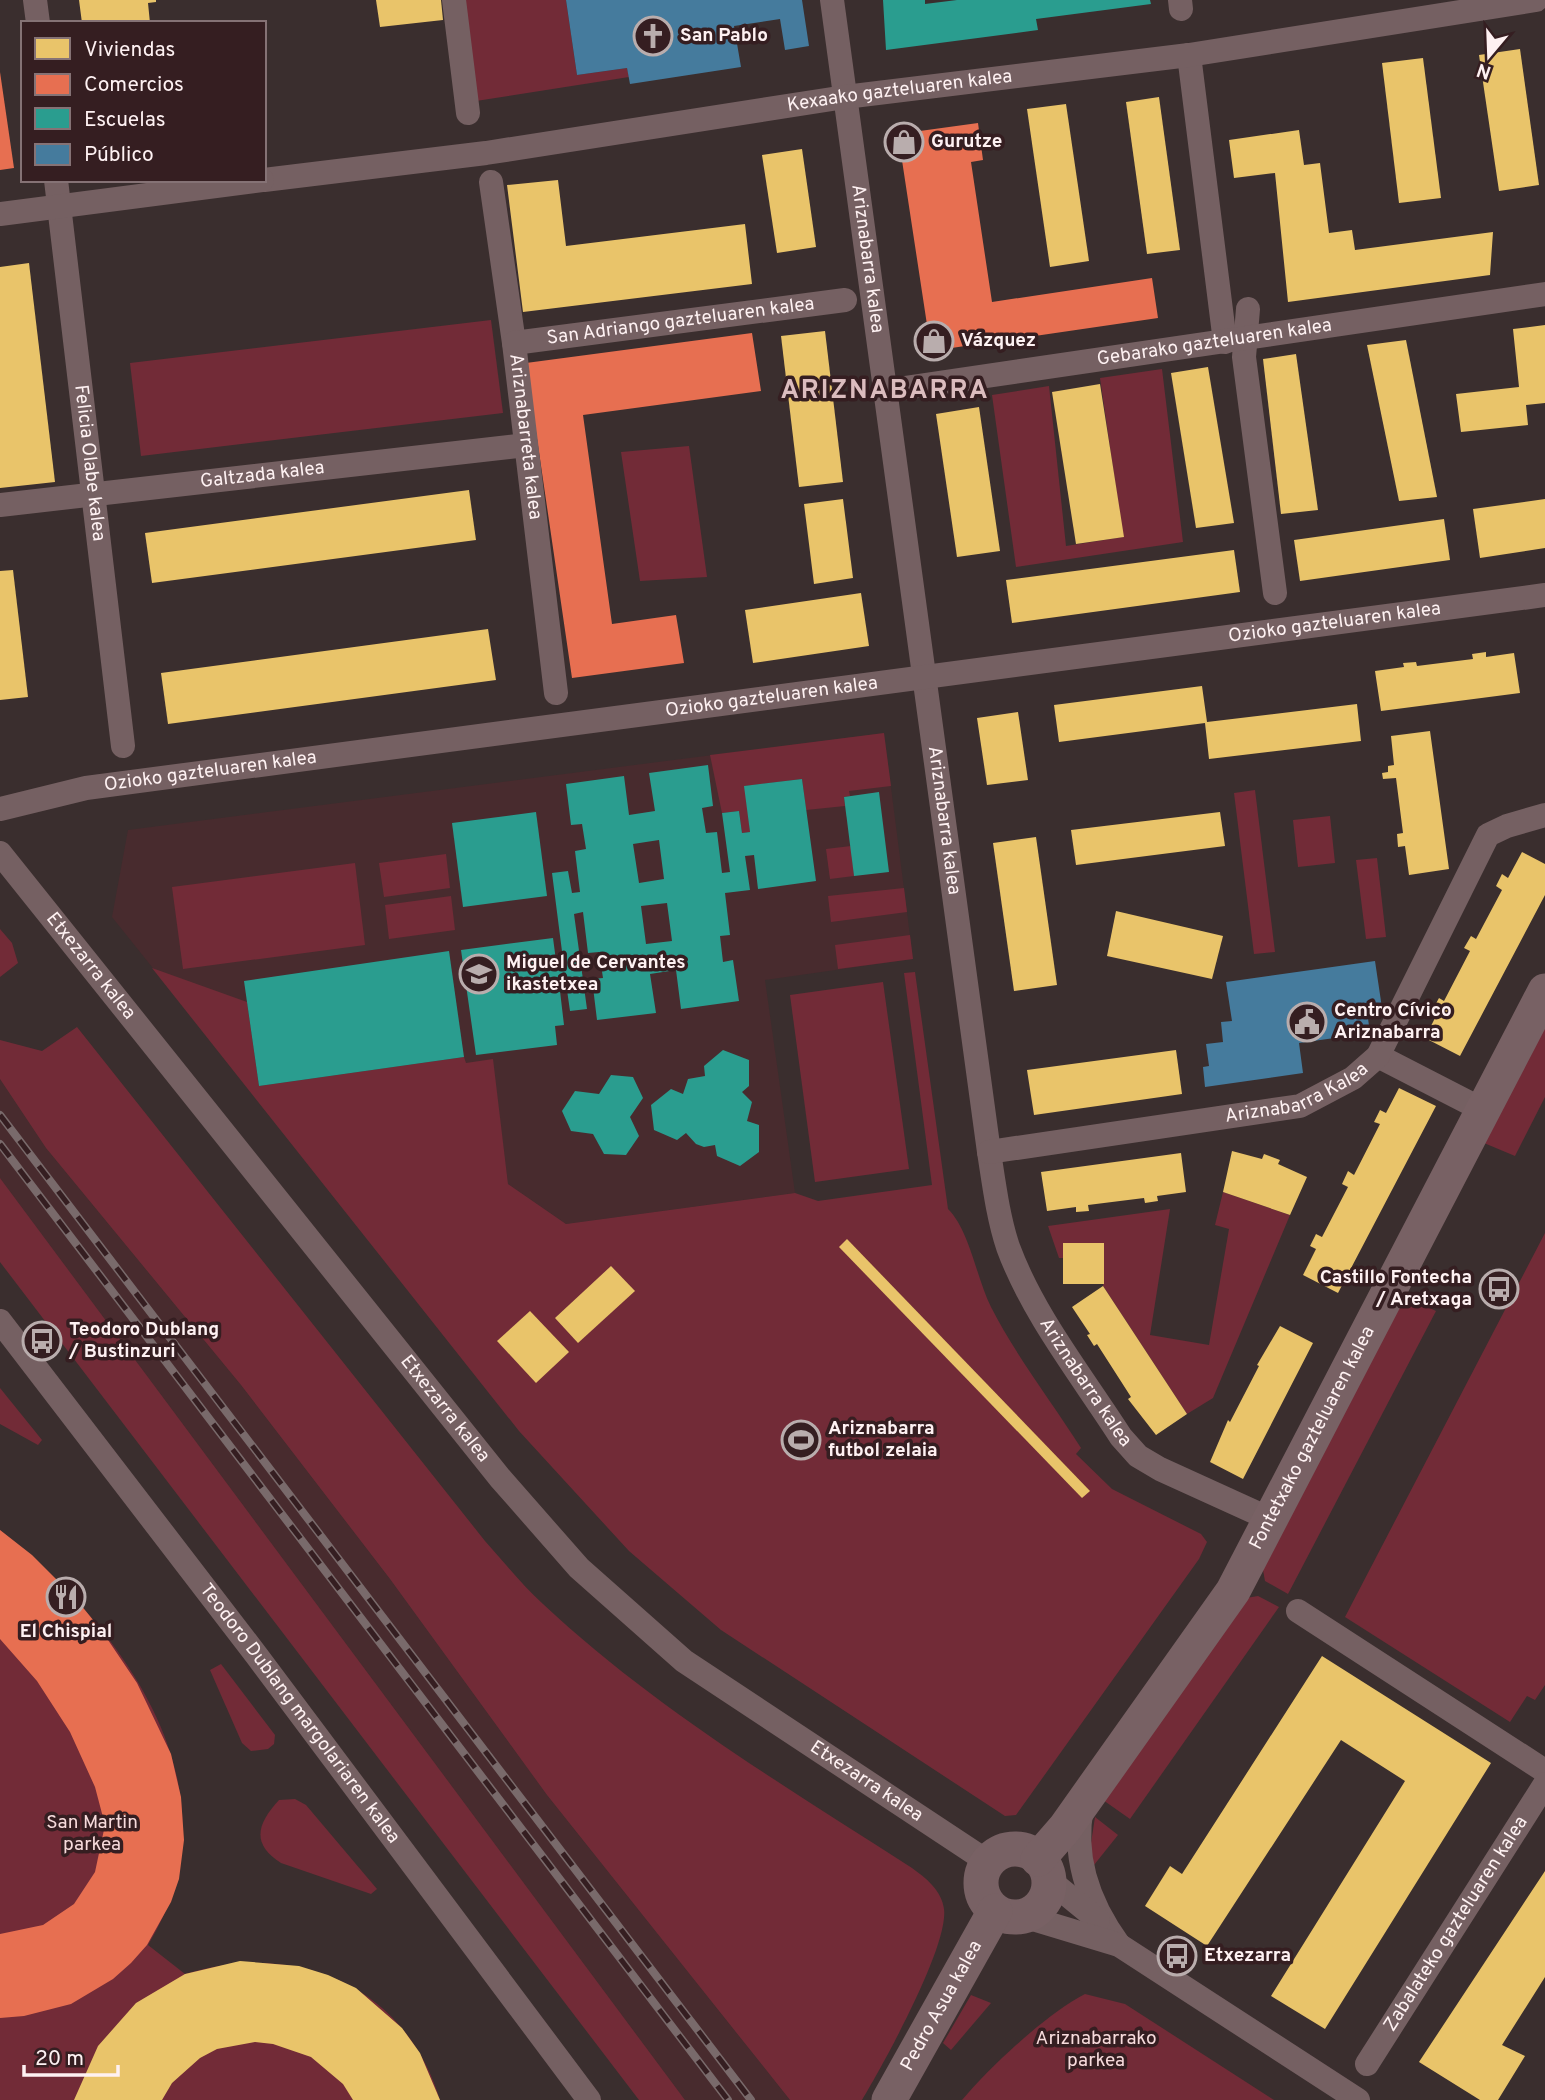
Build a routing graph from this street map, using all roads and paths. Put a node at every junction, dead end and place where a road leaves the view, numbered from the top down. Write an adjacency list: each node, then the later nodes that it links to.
1 (35, 0): 5 (street)
2 (454, 0): 8 (street)
3 (832, 0): 7 (street, Ariznabarra kalea)
4 (1536, 0): 6 (street, Kexaako gazteluaren kalea)
5 (38, 21)
6 (1189, 55): 7 (street, Kexaako gazteluaren kalea); 18 (street)
7 (845, 97): 9 (street, Kexaako gazteluaren kalea); 20 (street, Ariznabarra kalea)
8 (468, 113)
9 (266, 180)
10 (56, 182): 13 (street, Felicia Olabe kalea)
11 (247, 182): 13 (street, Kexaako gazteluaren kalea)
12 (491, 183): 19 (street, Ariznabarreta kalea)
13 (59, 205): 14 (street, Kexaako gazteluaren kalea); 22 (street, Felicia Olabe kalea)
14 (0, 214)
15 (1545, 294): 18 (street, Gebarako gazteluaren kalea)
16 (845, 300): 19 (street, San Adriango gazteluaren kalea)
17 (1248, 309): 18 (street)
18 (1235, 341): 20 (street, Gebarako gazteluaren kalea); 24 (street)
19 (514, 343): 21 (street, Ariznabarreta kalea)
20 (884, 391): 26 (street, Ariznabarra kalea)
21 (526, 445): 22 (street, Galtzada kalea); 27 (street, Ariznabarreta kalea)
22 (94, 495): 23 (street, Galtzada kalea); 28 (street, Felicia Olabe kalea)
23 (0, 505)
24 (1275, 593)
25 (1545, 595): 26 (street, Ozioko gazteluaren kalea)
26 (926, 677): 29 (street, Ozioko gazteluaren kalea); 35 (street, Ariznabarra kalea)
27 (556, 693)
28 (123, 746)
29 (0, 809)
30 (1545, 815): 33 (street, Ariznabarra Kalea)
31 (0, 853): 42 (street, Etxezarra kalea)
32 (1545, 991): 34 (main road, Fontetxako gazteluaren kalea)
33 (1378, 1056): 34 (street); 35 (street, Ariznabarra Kalea)
34 (1483, 1110): 37 (main road, Fontetxako gazteluaren kalea)
35 (989, 1152): 37 (street, Ariznabarra kalea)
36 (2, 1325): 48 (street, Teodoro Dublang margolariaren kalea)
37 (1272, 1520): 41 (main road, Fontetxako gazteluaren kalea)
38 (1298, 1611): 39 (street)
39 (1545, 1771)
40 (1545, 1784): 47 (street, Zabalateko gazteluaren kalea)
41 (1083, 1803): 43 (main road, Fontetxako gazteluaren kalea); 45 (street)
42 (988, 1862): 43 (main road); 44 (main road)
43 (1043, 1869): 44 (main road); 45 (street)
44 (1009, 1914): 46 (street); 49 (main road, Pedro Asua kalea)
45 (1104, 1925): 46 (street)
46 (1119, 1945): 50 (street)
47 (1367, 2064)
48 (589, 2100)
49 (889, 2100)
50 (1358, 2100)

